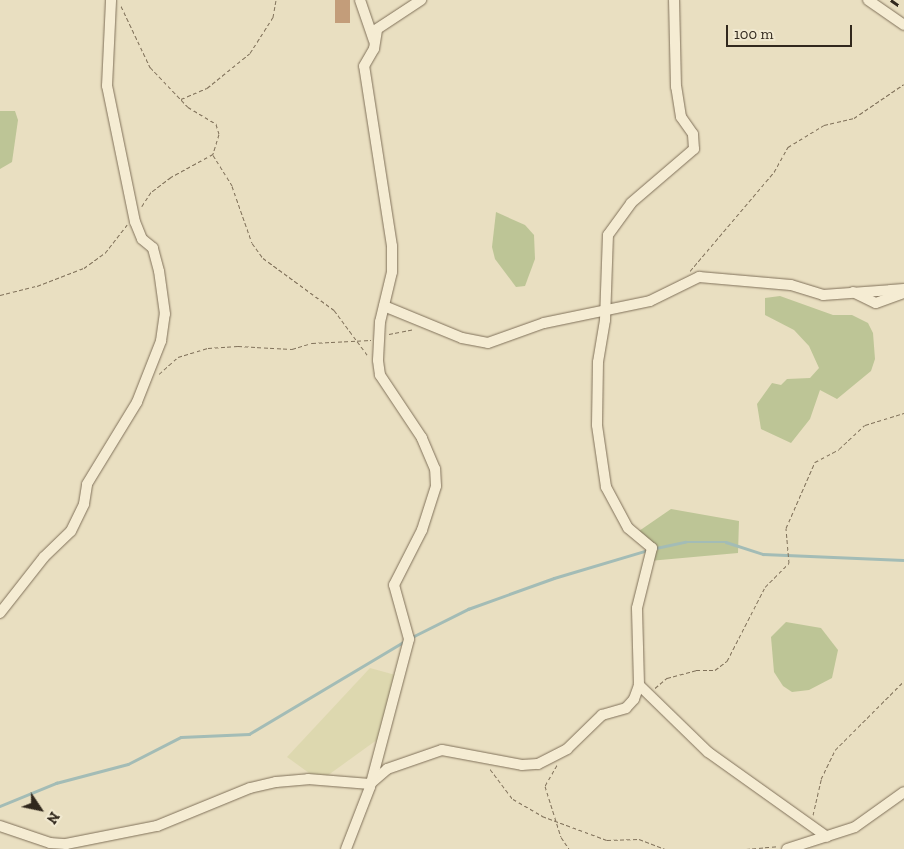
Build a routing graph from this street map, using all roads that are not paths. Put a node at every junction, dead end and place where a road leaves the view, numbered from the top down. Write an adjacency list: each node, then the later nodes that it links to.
1 (360, 0): 7 (street)
2 (421, 0): 7 (street)
3 (674, 0): 10 (street)
4 (868, 0): 6 (street)
5 (115, 2): 11 (street)
6 (904, 25)
7 (375, 45): 9 (street)
8 (904, 291): 10 (street)
9 (384, 306): 10 (street); 13 (street)
10 (605, 310): 12 (street)
11 (0, 612)
12 (639, 685): 13 (street); 16 (street)
13 (370, 784): 15 (street); 18 (street)
14 (904, 792): 16 (street)
15 (0, 826)
16 (826, 837): 17 (street)
17 (789, 848)
18 (346, 849)

